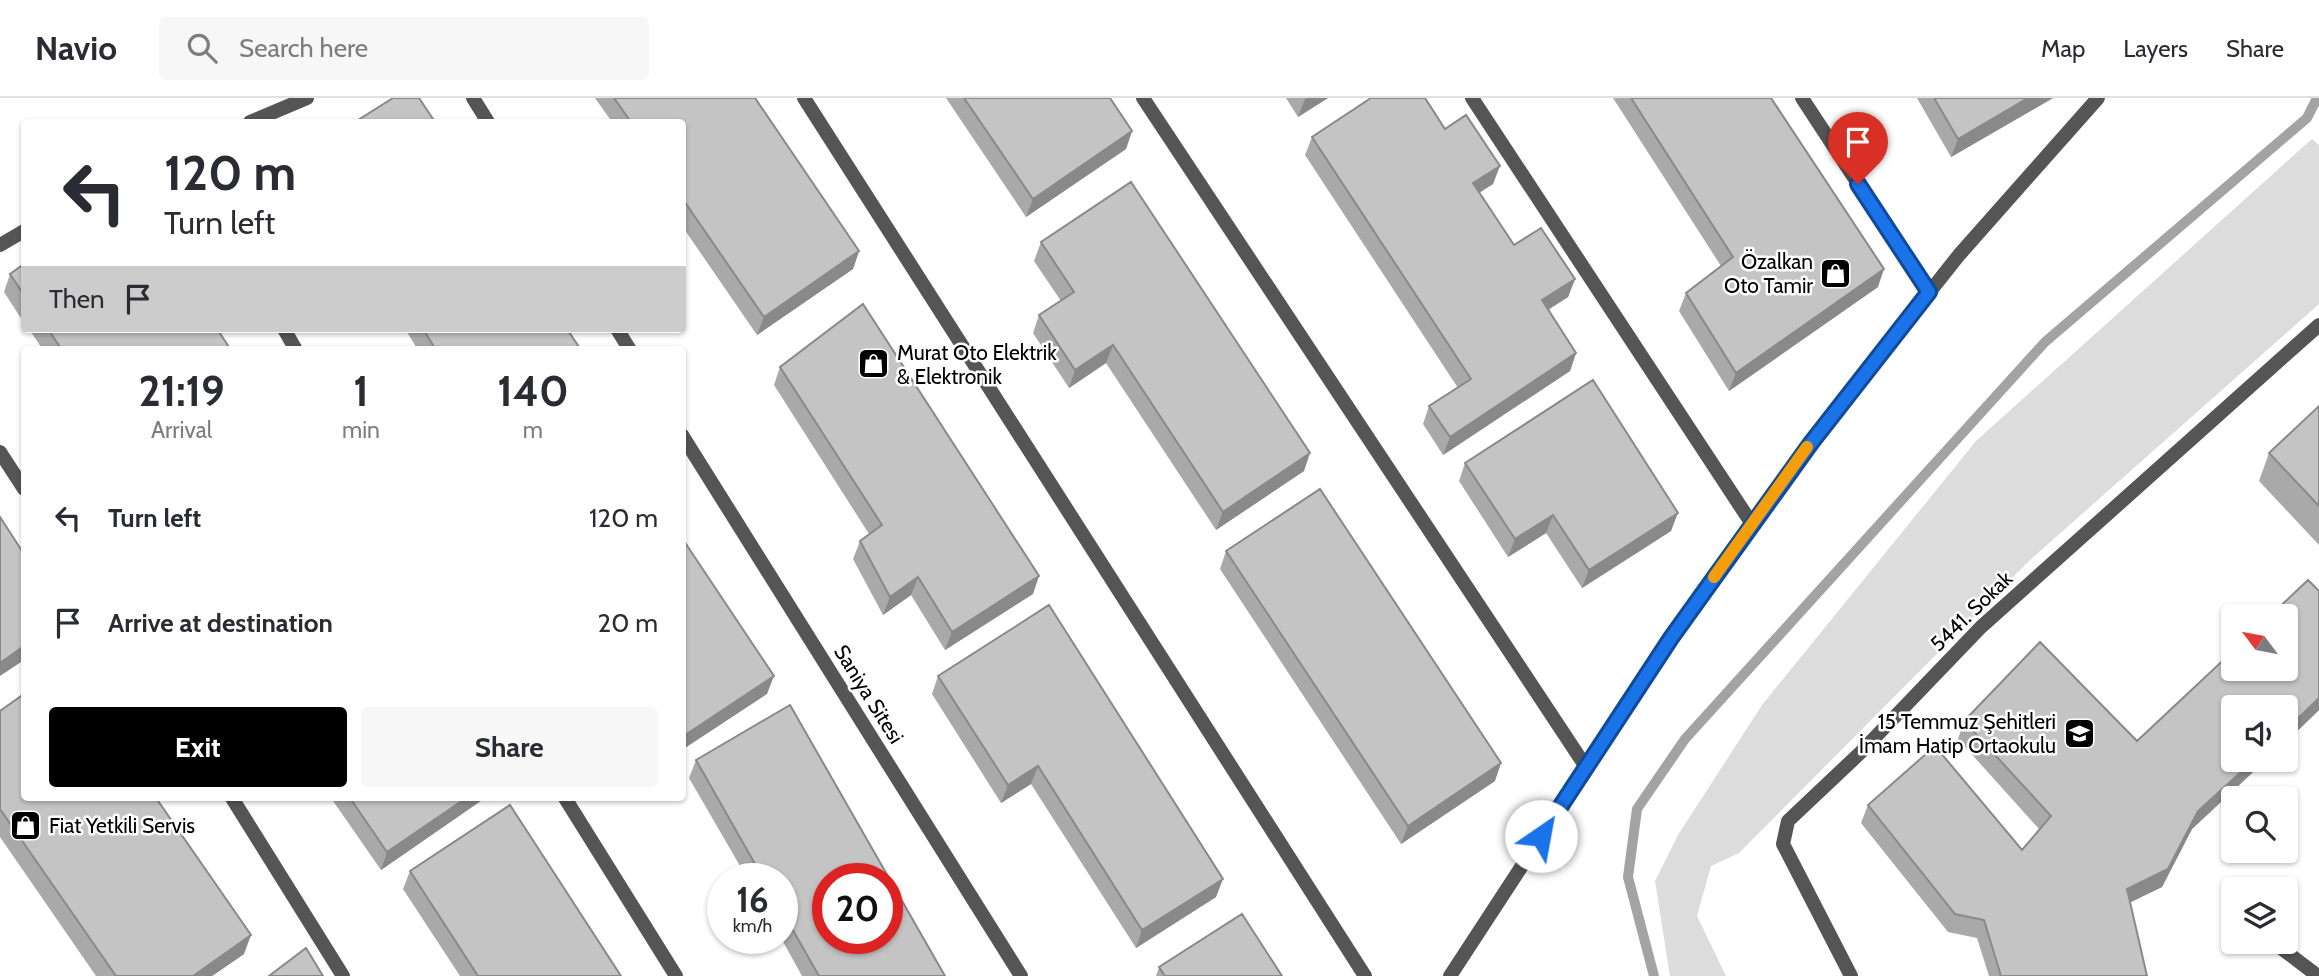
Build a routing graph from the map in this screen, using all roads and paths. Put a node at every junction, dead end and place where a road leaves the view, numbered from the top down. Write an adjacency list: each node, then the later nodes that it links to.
1 (307, 98): 8 (street)
2 (472, 98): 9 (street)
3 (804, 98): 25 (street)
4 (1143, 98): 18 (street)
5 (1472, 98): 17 (street)
6 (1802, 98): 12 (street)
7 (2098, 98): 12 (street)
8 (257, 119)
9 (486, 119)
10 (21, 234): 11 (street)
11 (0, 245)
12 (1929, 292): 17 (street)
13 (2319, 325): 27 (street, 5441. Sokak)
14 (686, 441): 24 (street, Saniya Sitesi)
15 (0, 452): 16 (street)
16 (21, 484)
17 (1752, 524): 18 (street)
18 (1586, 767): 26 (street)
19 (234, 801): 22 (street)
20 (567, 801): 23 (street)
21 (2289, 954): 28 (street)
22 (344, 976)
23 (676, 976)
24 (1021, 976)
25 (1365, 976)
26 (1450, 976)
27 (1851, 976)
28 (2318, 976)

